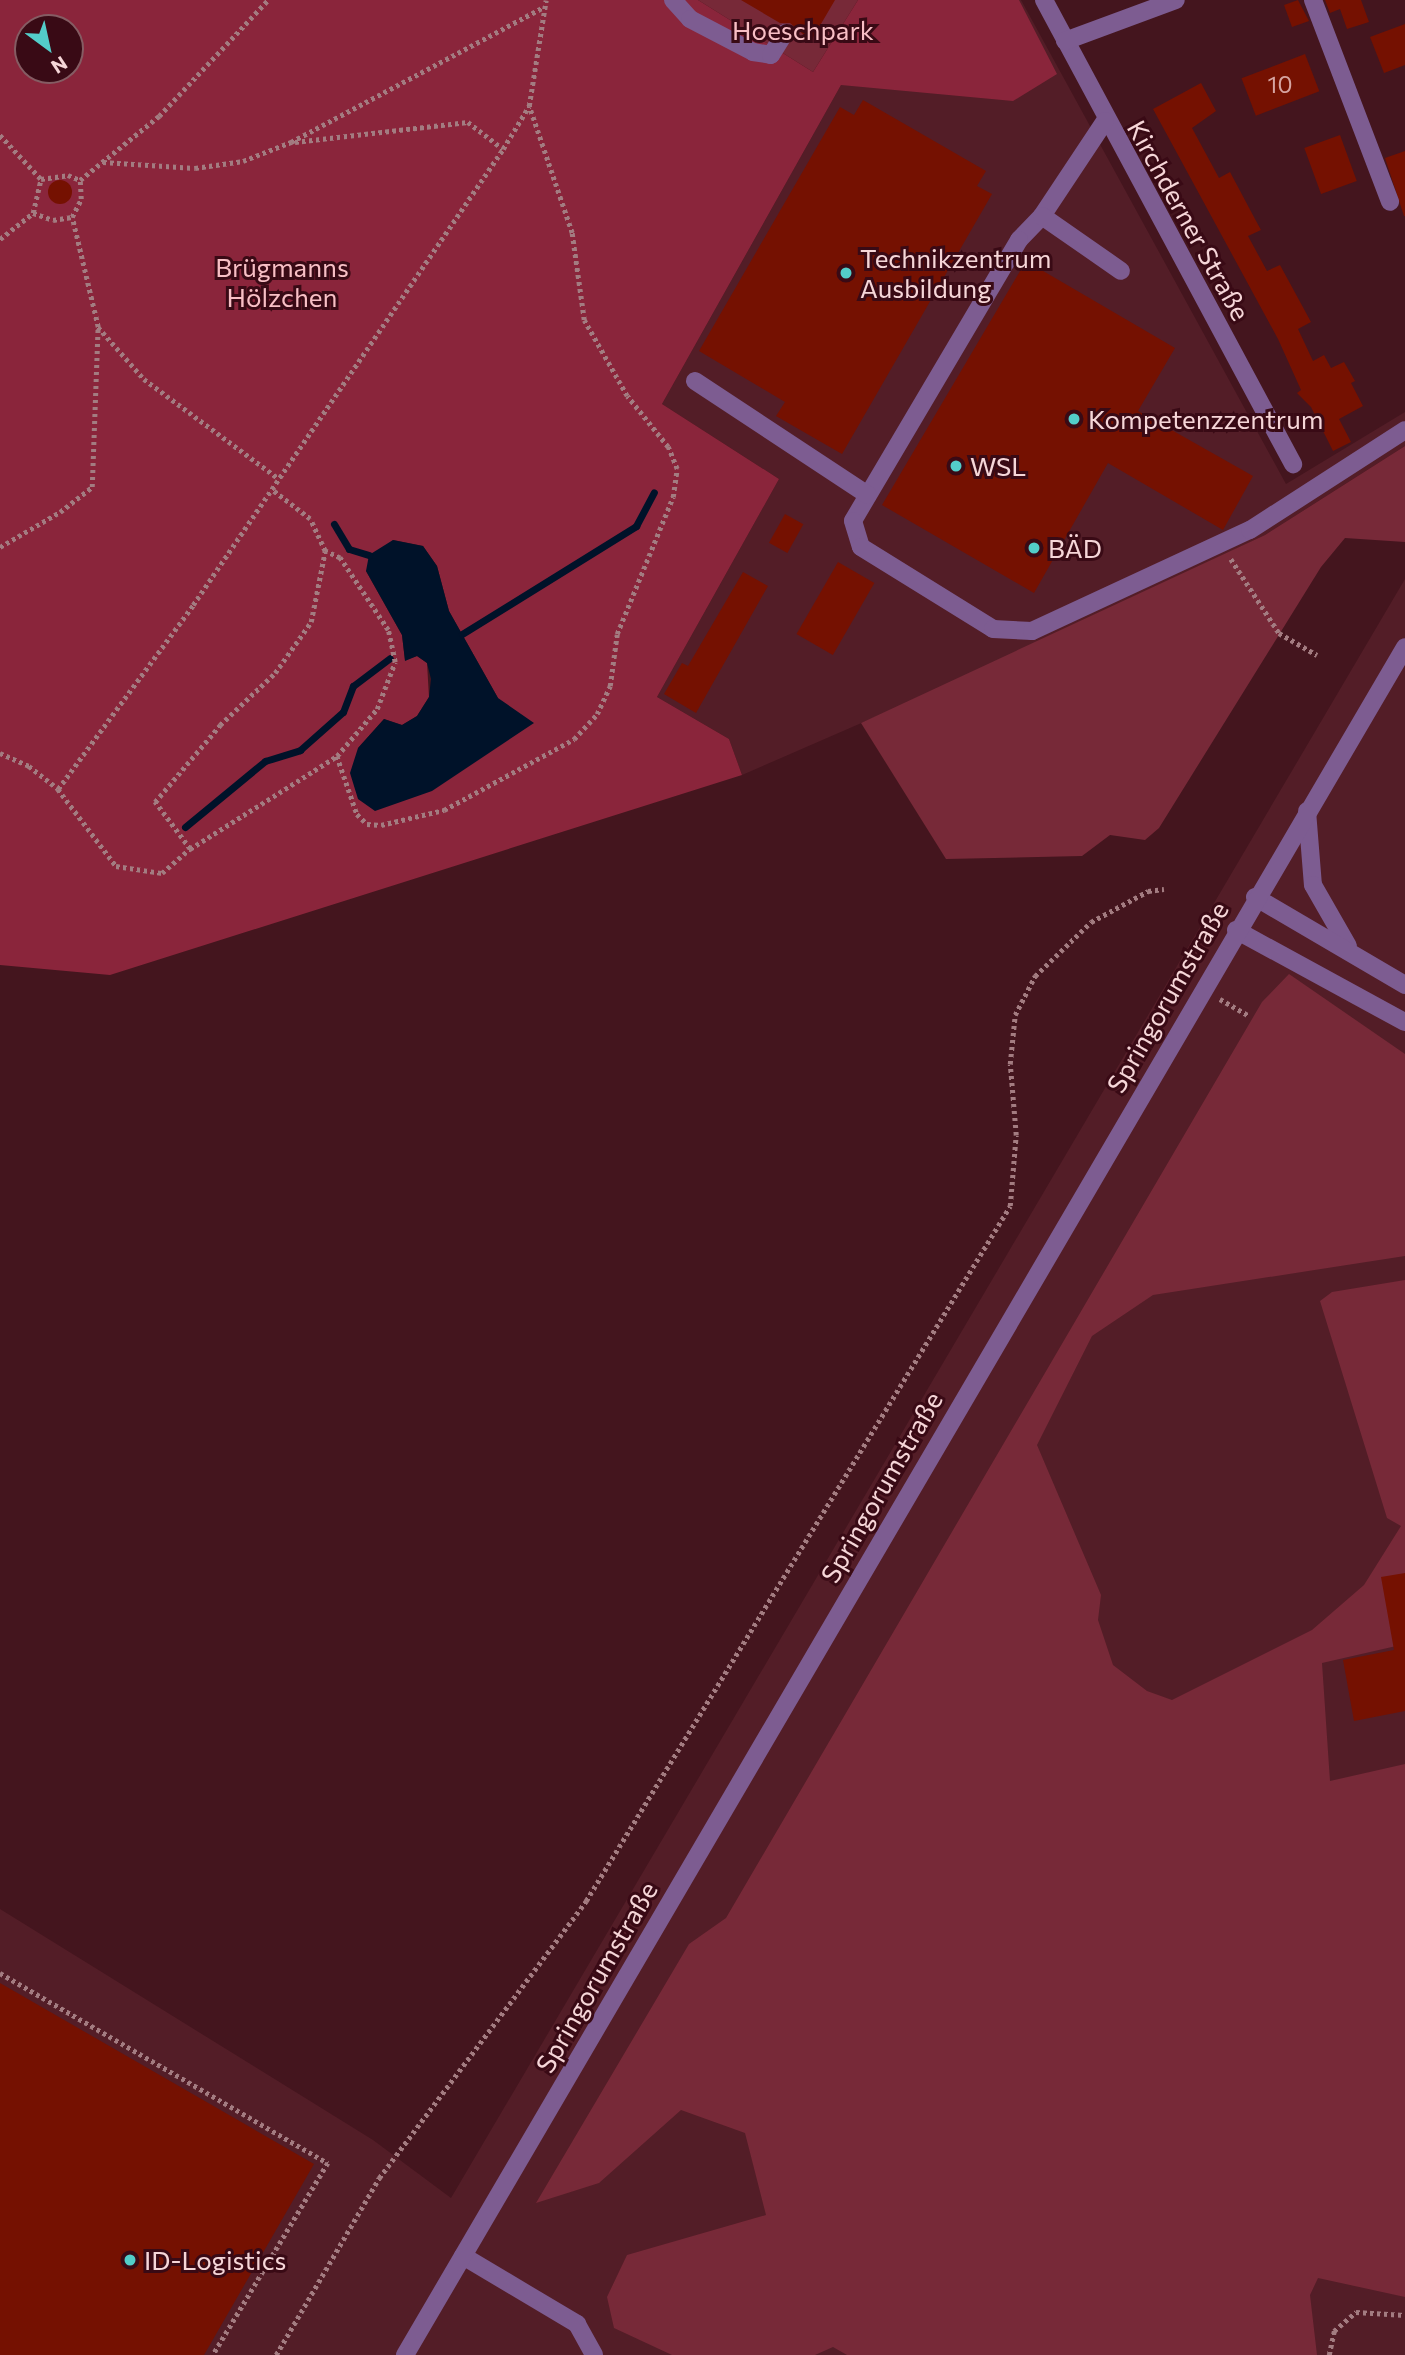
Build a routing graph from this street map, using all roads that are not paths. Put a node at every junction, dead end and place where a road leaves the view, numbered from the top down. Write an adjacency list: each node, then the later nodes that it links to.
1 (673, 0): 5 (street)
2 (1044, 0): 6 (street, Kirchderner Straße)
3 (1176, 0): 6 (street)
4 (1313, 0): 8 (street)
5 (785, 33)
6 (1065, 41): 7 (street, Kirchderner Straße)
7 (1105, 121): 9 (street); 13 (street, Kirchderner Straße)
8 (1390, 202)
9 (1042, 216): 10 (street); 14 (street)
10 (1121, 271)
11 (695, 381): 14 (street)
12 (1405, 430): 14 (street)
13 (1293, 464)
14 (869, 495)
15 (1405, 647): 16 (street, Springorumstraße)
16 (1307, 811): 17 (street, Springorumstraße); 19 (street)
17 (1255, 897): 18 (street, Springorumstraße); 19 (street)
18 (1236, 930): 21 (street); 22 (street, Springorumstraße)
19 (1356, 957): 20 (street)
20 (1405, 985)
21 (1405, 1022)
22 (464, 2256): 23 (street, Springorumstraße); 24 (street)
23 (405, 2355)
24 (594, 2355)

